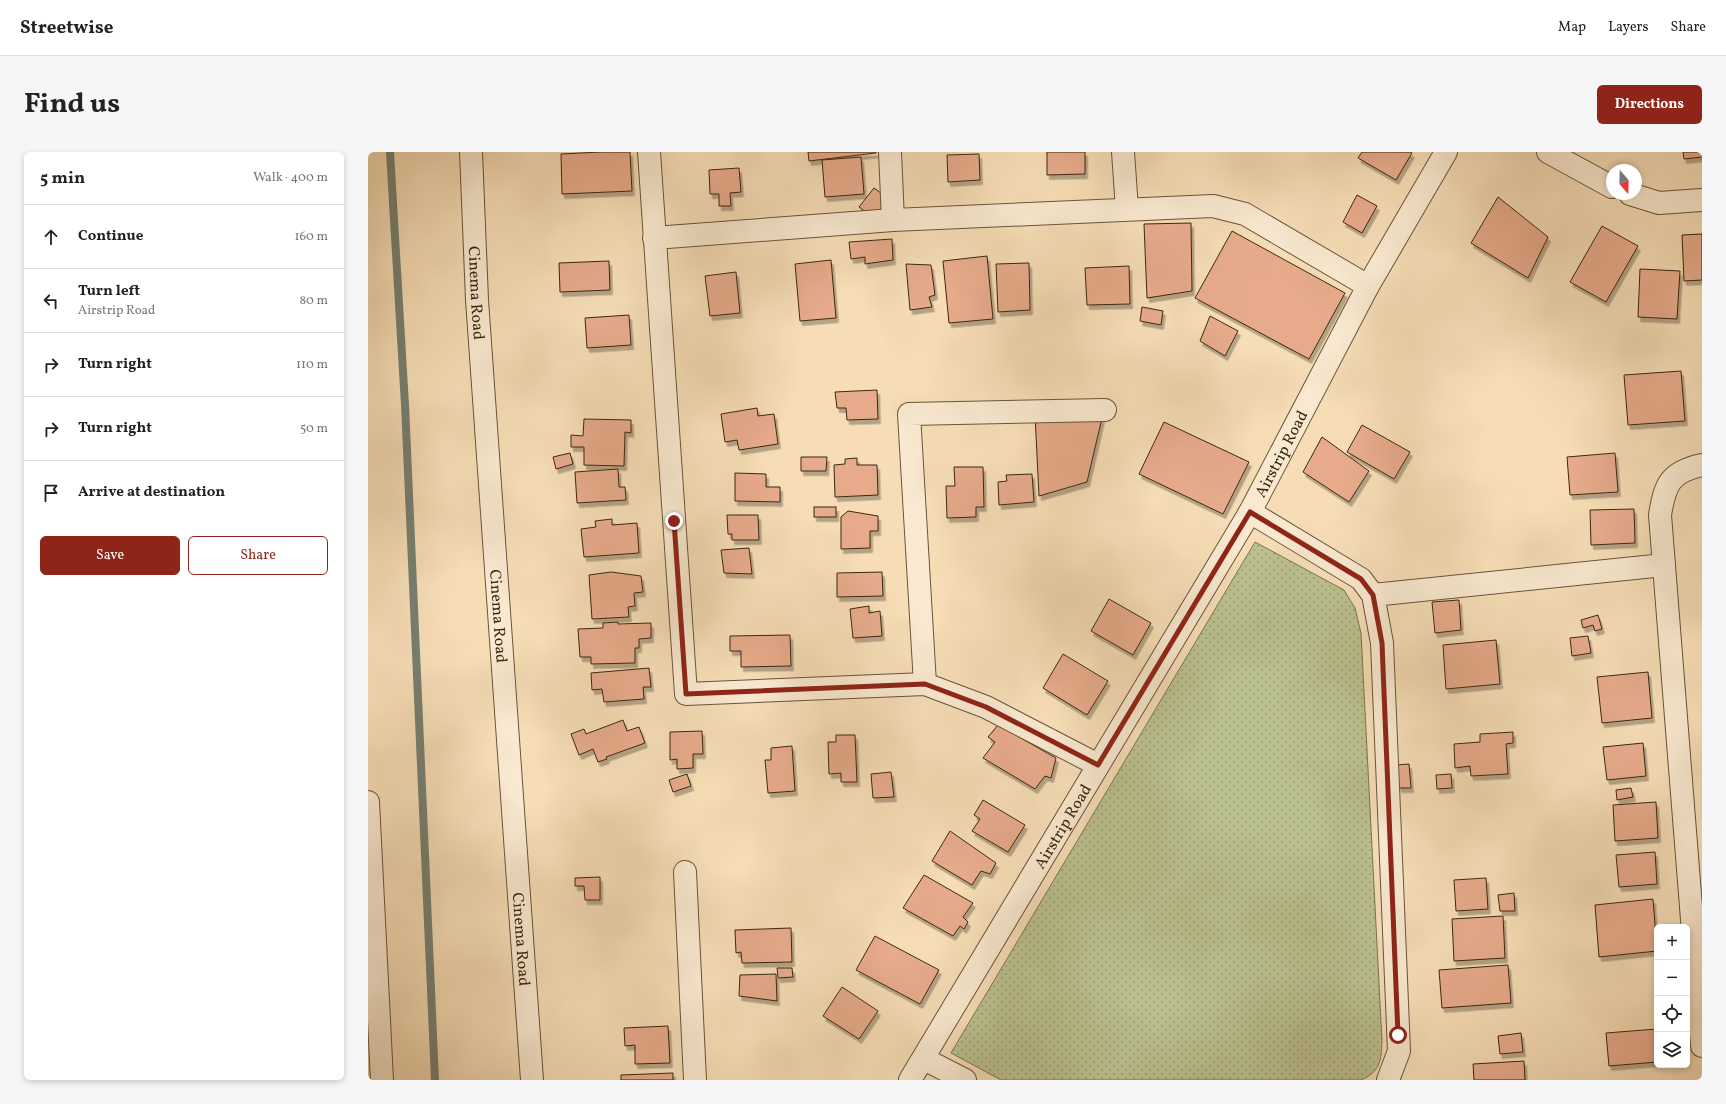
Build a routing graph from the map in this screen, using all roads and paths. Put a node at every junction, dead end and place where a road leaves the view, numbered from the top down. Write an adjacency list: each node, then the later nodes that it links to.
1 (471, 152): 27 (street, Cinema Road)
2 (649, 152): 12 (street)
3 (890, 152): 11 (street)
4 (1123, 152): 10 (street)
5 (1446, 152): 13 (street, Airstrip Road)
6 (1548, 152): 7 (street)
7 (1606, 184)
8 (1642, 198): 9 (street)
9 (1702, 200)
10 (1127, 209): 11 (street); 13 (street)
11 (893, 220): 12 (street)
12 (654, 238): 19 (street)
13 (1368, 286): 16 (street, Airstrip Road)
14 (1105, 410): 19 (street)
15 (1702, 465): 17 (street)
16 (1250, 512): 18 (street); 20 (street, Airstrip Road)
17 (1664, 565): 18 (street); 24 (street)
18 (1373, 595): 31 (street)
19 (925, 684): 20 (street)
20 (1098, 765): 25 (street, Airstrip Road)
21 (368, 802): 23 (street)
22 (685, 872): 28 (street)
23 (373, 997): 26 (street)
24 (1702, 1046)
25 (924, 1058): 29 (street, Airstrip Road); 30 (street)
26 (382, 1080)
27 (532, 1080)
28 (695, 1080)
29 (910, 1080)
30 (965, 1080)
31 (1388, 1080)

